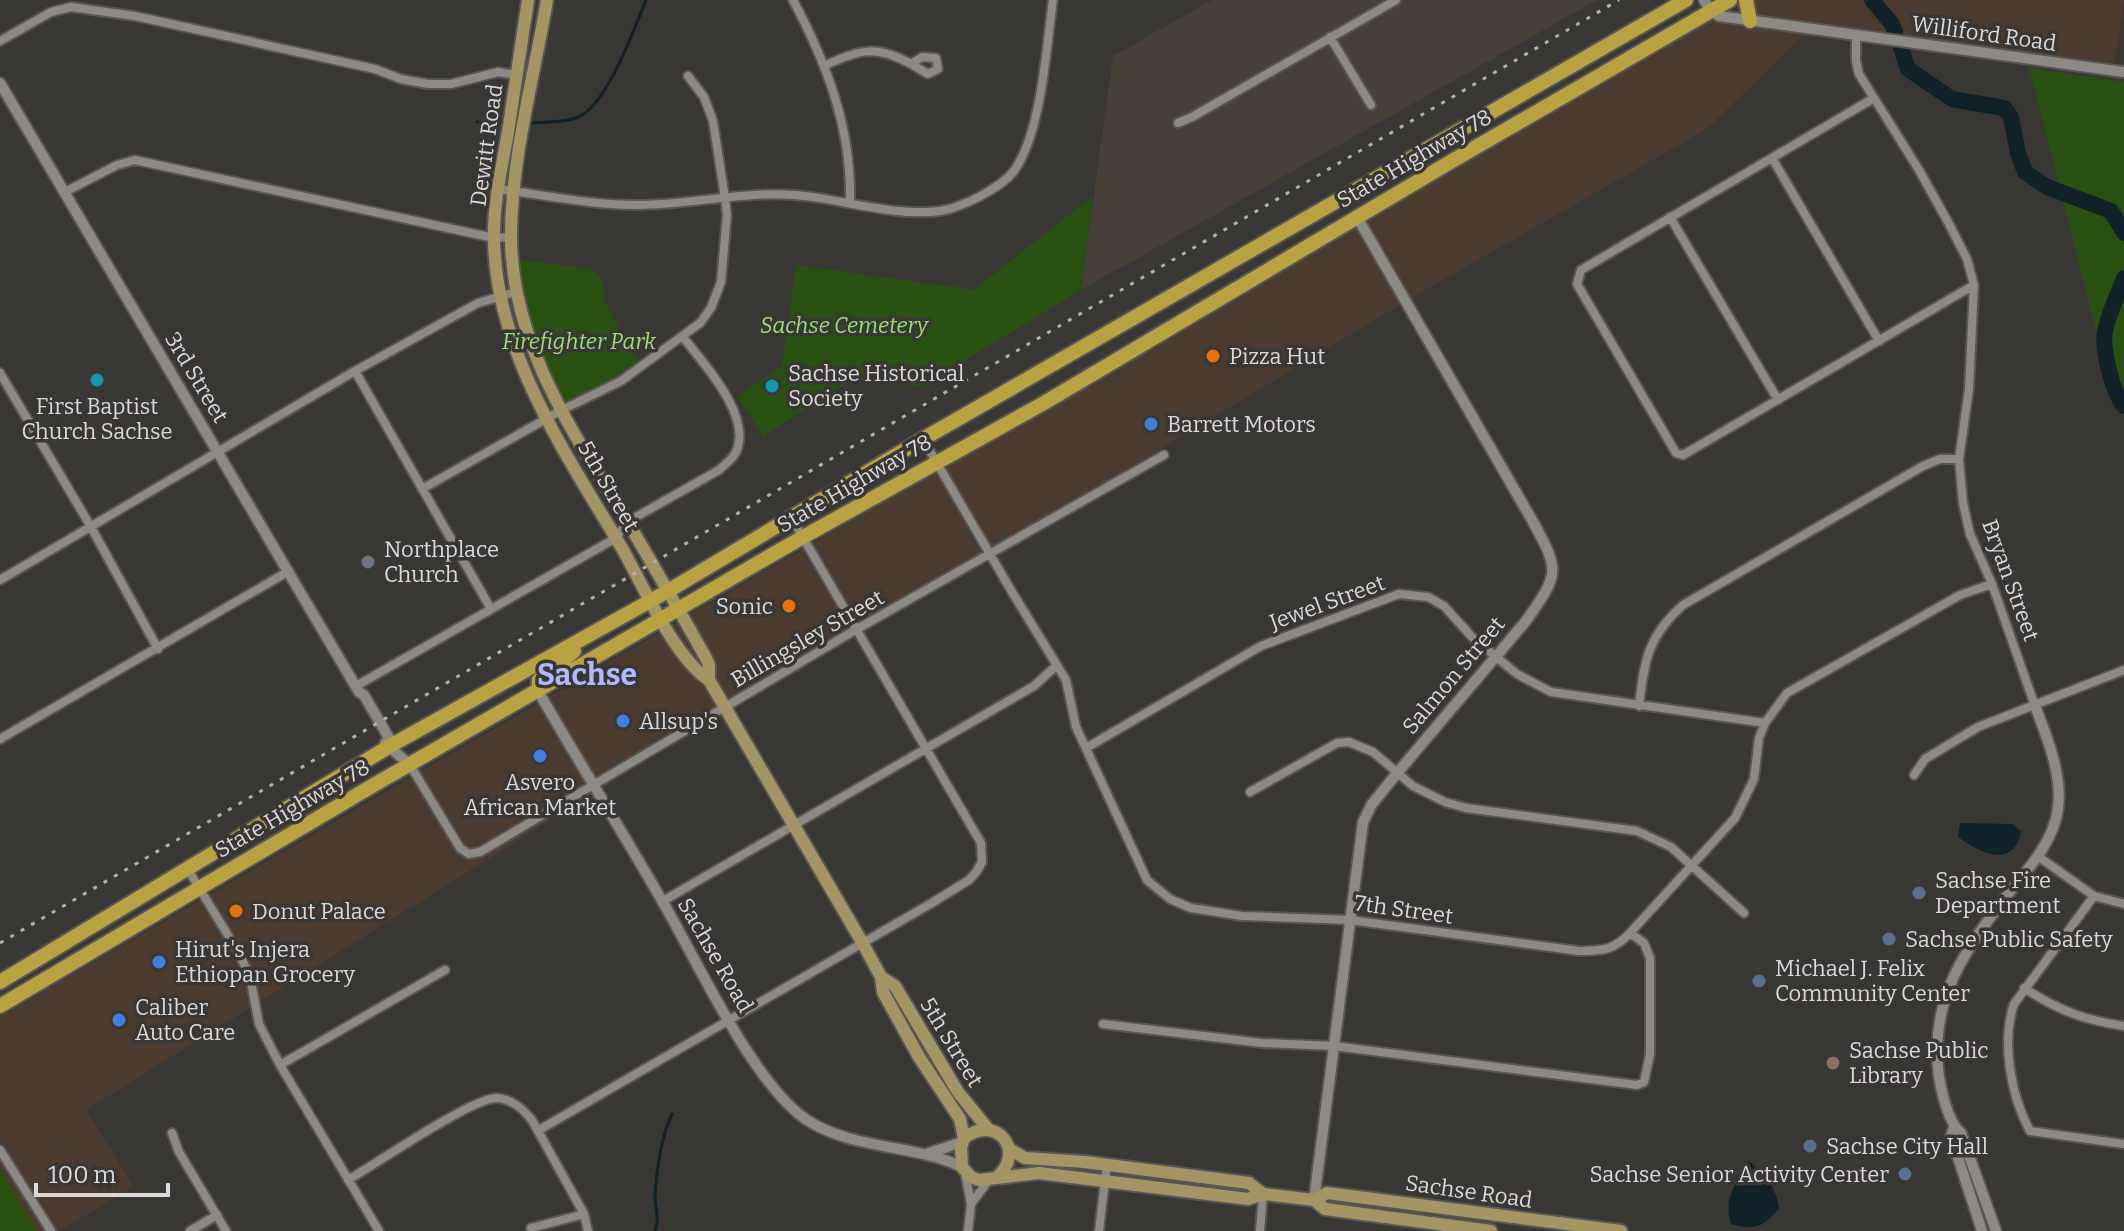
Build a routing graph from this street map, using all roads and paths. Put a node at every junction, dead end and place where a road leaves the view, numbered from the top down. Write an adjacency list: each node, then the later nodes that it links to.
1 (528, 0): 11 (main road, Dewitt Road)
2 (547, 0): 12 (main road, Dewitt Road)
3 (793, 0): 17 (street)
4 (1053, 0): 31 (street)
5 (1396, 0): 14 (street)
6 (1686, 0): 43 (main road, State Highway 78)
7 (1730, 0): 9 (main road, State Highway 78)
8 (1746, 0): 10 (main road)
9 (1708, 5): 10 (street, Williford Road); 32 (main road, State Highway 78)
10 (1750, 21): 13 (street, Williford Road)
11 (523, 31): 12 (main road); 19 (main road, Dewitt Road)
12 (541, 35): 21 (main road, Dewitt Road)
13 (1856, 36): 18 (street, Williford Road); 23 (street, Bryan Street)
14 (1330, 37): 24 (street); 25 (street)
15 (0, 41): 19 (street)
16 (911, 64): 17 (street)
17 (826, 65): 31 (street)
18 (2124, 72)
19 (516, 75): 21 (main road); 27 (main road, Dewitt Road)
20 (688, 76): 30 (street)
21 (534, 78): 28 (main road, Dewitt Road)
22 (0, 83): 29 (street, 3rd Street)
23 (1874, 98): 26 (street); 36 (street, Bryan Street)
24 (1371, 105)
25 (1178, 123)
26 (1772, 158): 33 (street); 40 (street)
27 (498, 189): 28 (street); 35 (main road, Dewitt Road)
28 (514, 191): 30 (street); 34 (main road, Dewitt Road)
29 (65, 192): 35 (street); 49 (street, 3rd Street)
30 (725, 198): 31 (street); 39 (street)
31 (850, 203)
32 (1357, 217): 45 (main road, State Highway 78); 73 (street, Salmon Street)
33 (1670, 217): 44 (street); 44 (street)
34 (511, 237): 35 (street); 37 (main road, Dewitt Road)
35 (494, 238): 38 (main road, Dewitt Road)
36 (1974, 285): 40 (street); 51 (street, Bryan Street)
37 (516, 292): 38 (street); 46 (main road, 5th Street)
38 (502, 296): 41 (street); 47 (main road, 5th Street)
39 (683, 337): 46 (street); 57 (street)
40 (1879, 341): 44 (street)
41 (355, 371): 49 (street); 53 (street)
42 (0, 373): 58 (street)
43 (1031, 378): 45 (main road); 48 (main road, State Highway 78)
44 (1778, 400)
45 (1044, 403): 52 (main road, State Highway 78)
46 (560, 411): 47 (street); 54 (main road, 5th Street)
47 (547, 419): 53 (street); 55 (main road, 5th Street)
48 (923, 439): 52 (street, 7th Street); 56 (main road, State Highway 78)
49 (218, 452): 58 (street); 62 (street, 3rd Street)
50 (1164, 455): 61 (street, Billingsley Street)
51 (1959, 459): 64 (street, Bryan Street); 80 (street)
52 (937, 461): 59 (main road, State Highway 78); 61 (street, 7th Street)
53 (422, 489): 67 (street)
54 (613, 499): 55 (main road); 57 (main road, 5th Street)
55 (598, 508): 60 (main road, 5th Street)
56 (791, 516): 59 (street); 65 (main road, State Highway 78)
57 (627, 522): 60 (street); 65 (main road, 5th Street)
58 (91, 527): 63 (street); 72 (street)
59 (803, 537): 68 (main road, State Highway 78); 70 (street)
60 (616, 538): 66 (main road, 5th Street); 67 (street)
61 (991, 555): 70 (street, Billingsley Street); 74 (street, 7th Street)
62 (289, 571): 72 (street); 77 (street, 3rd Street)
63 (0, 580)
64 (1992, 584): 79 (street, Bryan Street); 82 (street, 7th Street)
65 (668, 591): 66 (main road, State Highway 78); 68 (main road, 5th Street)
66 (652, 600): 69 (main road, 5th Street); 71 (main road, State Highway 78)
67 (491, 609): 77 (street)
68 (678, 609): 69 (main road, State Highway 78); 76 (main road, 5th Street)
69 (662, 619): 76 (main road, 5th Street); 78 (main road, State Highway 78)
70 (857, 629): 81 (street, Billingsley Street); 85 (street)
71 (577, 643): 78 (main road); 84 (main road, State Highway 78)
72 (158, 649): 83 (street)
73 (1495, 656): 80 (street, Jewel Street); 86 (street, Jewel Street); 88 (street, Salmon Street)
74 (1056, 666): 85 (street); 86 (street, 7th Street)
75 (2124, 670): 79 (street)
76 (709, 680): 81 (main road, 5th Street)
77 (357, 689): 84 (street, 3rd Street)
78 (538, 691): 87 (main road, State Highway 78); 90 (street, Sachse Road)
79 (2034, 703): 89 (street); 94 (street, Bryan Street)
80 (1639, 706): 82 (street, Jewel Street)
81 (725, 707): 90 (street, Billingsley Street); 92 (main road, 5th Street)
82 (1765, 723): 95 (street, 7th Street)
83 (0, 739)
84 (390, 746): 87 (street, 3rd Street); 96 (main road, State Highway 78)
85 (926, 748): 92 (street); 104 (street)
86 (1086, 748): 102 (street, 7th Street)
87 (410, 765): 93 (street, 3rd Street); 97 (main road, State Highway 78)
88 (1398, 772): 91 (street); 95 (street); 102 (street, Salmon Street)
89 (1914, 775)
90 (593, 784): 93 (street, Billingsley Street); 99 (street, Sachse Road)
91 (1250, 792)
92 (795, 825): 99 (street); 104 (main road, 5th Street)
93 (469, 854)
94 (2039, 857): 98 (street); 115 (street, Bryan Street)
95 (1691, 865): 101 (street); 103 (street, 7th Street)
96 (187, 868): 97 (street); 107 (main road, State Highway 78)
97 (199, 888): 109 (main road, State Highway 78); 114 (street)
98 (2094, 896): 100 (street); 108 (street)
99 (663, 901): 110 (street, Sachse Road)
100 (2124, 904)
101 (1744, 913)
102 (1350, 920): 103 (street, 7th Street); 113 (street, Salmon Street)
103 (1630, 933): 113 (street)
104 (862, 942): 106 (main road, 5th Street); 110 (street)
105 (445, 970): 114 (street)
106 (881, 977): 116 (main road, 5th Street); 119 (main road, 5th Street)
107 (0, 982)
108 (2024, 988): 112 (street); 120 (street)
109 (0, 1006)
110 (729, 1019): 117 (street); 123 (street, Sachse Road)
111 (1103, 1024): 113 (street)
112 (2124, 1026)
113 (1334, 1046): 130 (street, Salmon Street)
114 (280, 1065): 127 (street)
115 (1954, 1127): 146 (street, Bryan Street); 147 (street, Bryan Street)
116 (988, 1129): 119 (main road); 121 (main road)
117 (539, 1130): 127 (street); 132 (street)
118 (172, 1133): 133 (street)
119 (963, 1140): 123 (street); 125 (main road)
120 (2124, 1144)
121 (1009, 1149): 124 (main road, Sachse Road); 126 (main road)
122 (0, 1150): 136 (street)
123 (929, 1153): 125 (street, Sachse Road)
124 (1107, 1164): 128 (street); 129 (main road, Sachse Road)
125 (964, 1169): 126 (main road); 131 (street)
126 (992, 1179): 128 (main road, Sachse Road); 131 (street)
127 (348, 1180): 139 (street)
128 (1105, 1181): 129 (main road, Sachse Road); 142 (street)
129 (1263, 1194): 130 (main road, Sachse Road); 143 (street)
130 (1314, 1200): 134 (main road, Sachse Road); 144 (main road, Sachse Road)
131 (971, 1204): 141 (street)
132 (584, 1214): 135 (street); 140 (street)
133 (217, 1215): 137 (street); 138 (street)
134 (1555, 1227): 145 (main road, Sachse Road)
135 (531, 1228)
136 (51, 1231)
137 (190, 1231)
138 (226, 1231)
139 (379, 1231)
140 (588, 1231)
141 (968, 1231)
142 (1099, 1231)
143 (1260, 1231)
144 (1491, 1231)
145 (1621, 1231)
146 (1982, 1231)
147 (1996, 1231)

